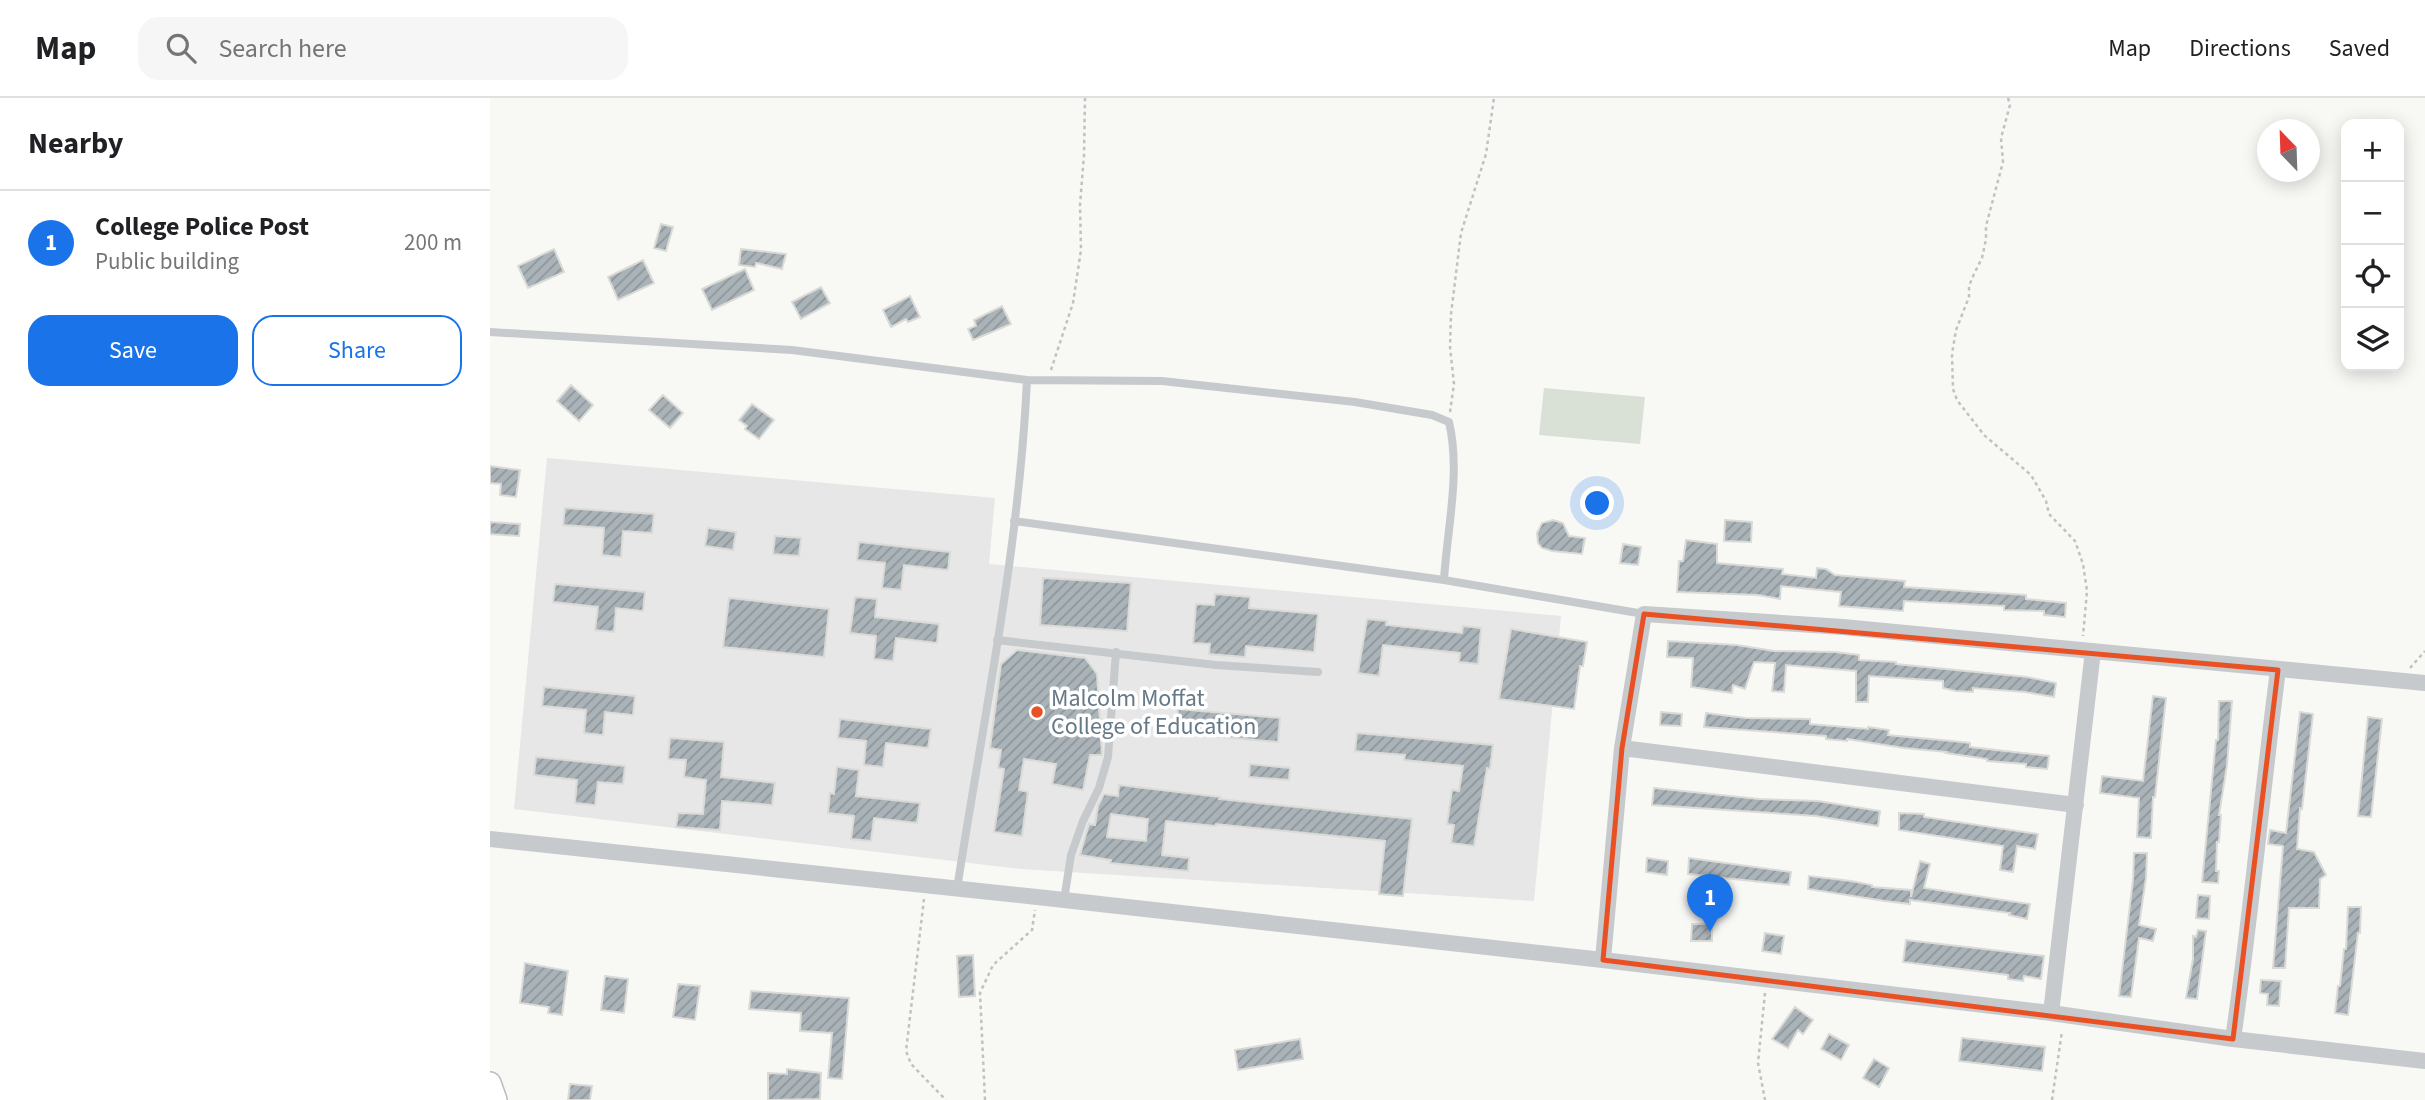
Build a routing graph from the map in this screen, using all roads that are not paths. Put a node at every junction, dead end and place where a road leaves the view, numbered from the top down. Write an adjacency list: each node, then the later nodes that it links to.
1 (490, 332): 2 (lane)
2 (1027, 380): 3 (lane); 4 (lane)
3 (1014, 521): 4 (lane); 6 (lane)
4 (1444, 580): 5 (lane)
5 (1644, 614): 7 (street); 12 (street)
6 (997, 640): 8 (lane); 15 (lane)
7 (2087, 651): 9 (street); 13 (street)
8 (1115, 652): 10 (lane); 16 (lane)
9 (2278, 670): 11 (street); 19 (street)
10 (1318, 672)
11 (2425, 683)
12 (1622, 748): 13 (street); 17 (street)
13 (2076, 805): 18 (street)
14 (490, 839): 15 (street)
15 (957, 889): 16 (street)
16 (1064, 900): 17 (street)
17 (1603, 960): 18 (street)
18 (2058, 1014): 19 (street)
19 (2233, 1039): 20 (street)
20 (2425, 1061)
21 (490, 1083): 22 (street)
22 (496, 1100)

